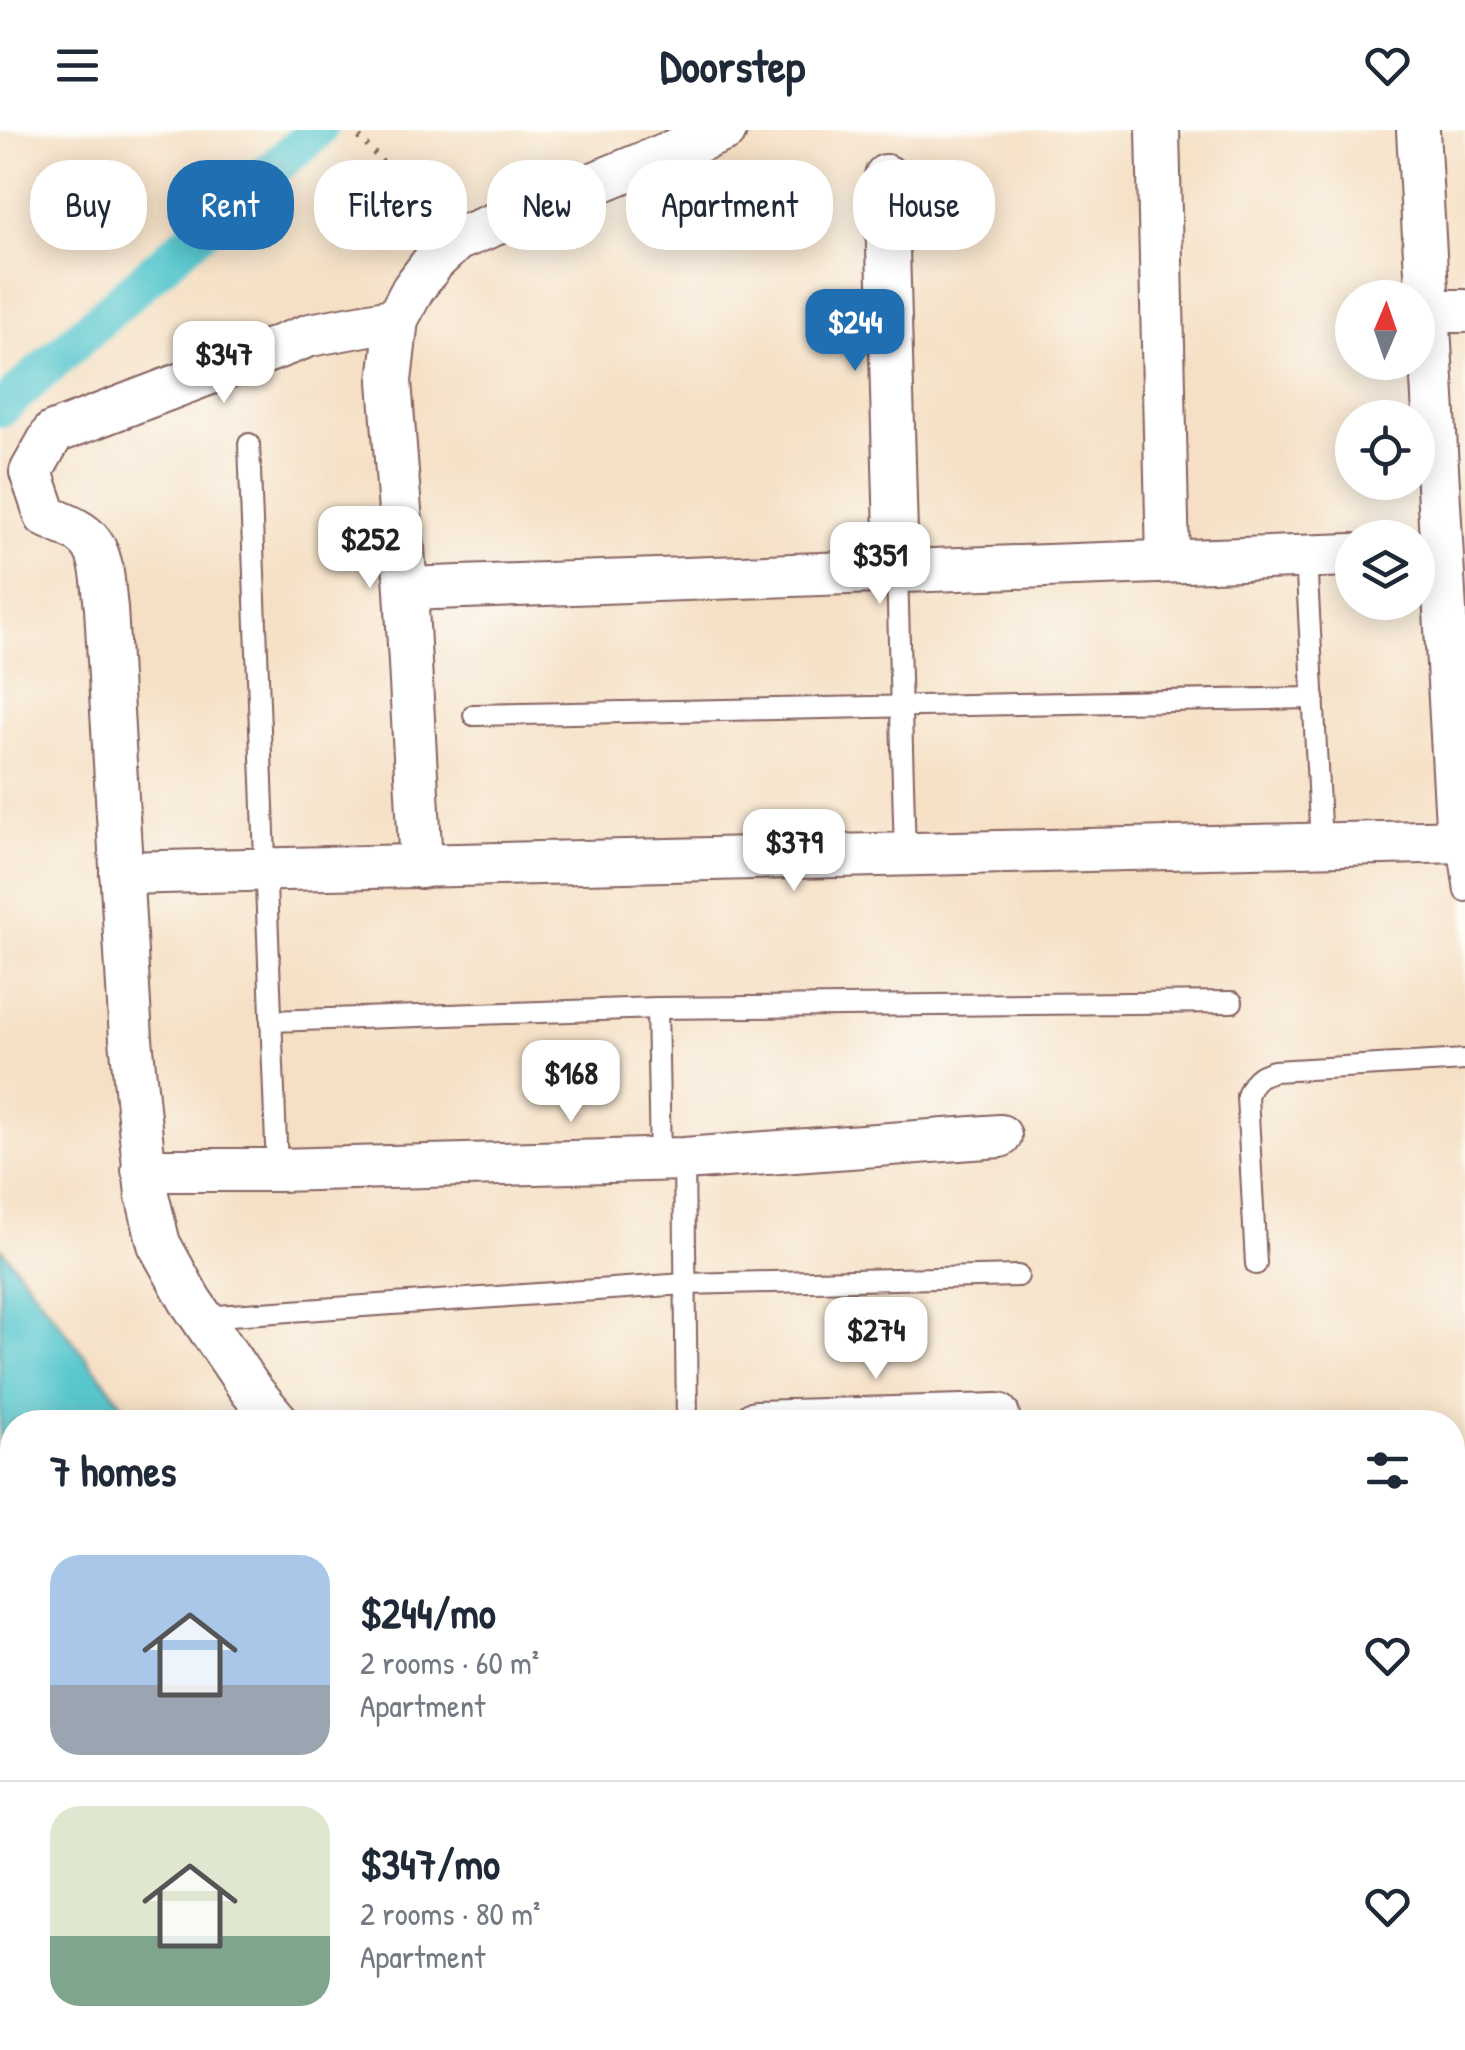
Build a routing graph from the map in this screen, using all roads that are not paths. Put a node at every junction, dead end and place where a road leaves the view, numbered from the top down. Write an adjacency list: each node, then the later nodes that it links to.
1 (725, 130): 6 (street)
2 (1158, 130): 11 (street)
3 (1418, 130): 5 (street)
4 (888, 250): 12 (street)
5 (1446, 311): 8 (street)
6 (397, 320): 13 (street); 23 (street)
7 (249, 444): 22 (lane)
8 (1432, 520)
9 (1335, 555): 10 (street)
10 (1306, 556): 11 (street); 15 (lane)
11 (1168, 561): 12 (street)
12 (897, 570): 13 (street); 16 (lane)
13 (406, 589): 21 (street)
14 (1435, 600): 18 (street)
15 (1314, 698): 16 (lane); 19 (lane)
16 (900, 706): 17 (lane); 20 (lane)
17 (474, 715)
18 (1461, 841): 19 (street); 24 (lane)
19 (1321, 844): 20 (street)
20 (904, 855): 21 (street)
21 (421, 867): 22 (street)
22 (265, 870): 23 (street); 27 (lane)
23 (121, 873): 31 (street)
24 (1465, 891)
25 (1232, 1002): 26 (lane)
26 (657, 1008): 27 (lane); 30 (lane)
27 (271, 1021): 32 (lane)
28 (1465, 1060): 33 (lane)
29 (1000, 1136): 30 (street)
30 (672, 1159): 32 (street); 35 (lane)
31 (143, 1170): 32 (street); 36 (street)
32 (277, 1170)
33 (1256, 1264)
34 (1018, 1276): 35 (lane)
35 (685, 1284): 36 (lane); 38 (lane)
36 (202, 1317): 37 (street)
37 (268, 1410)
38 (687, 1410)

